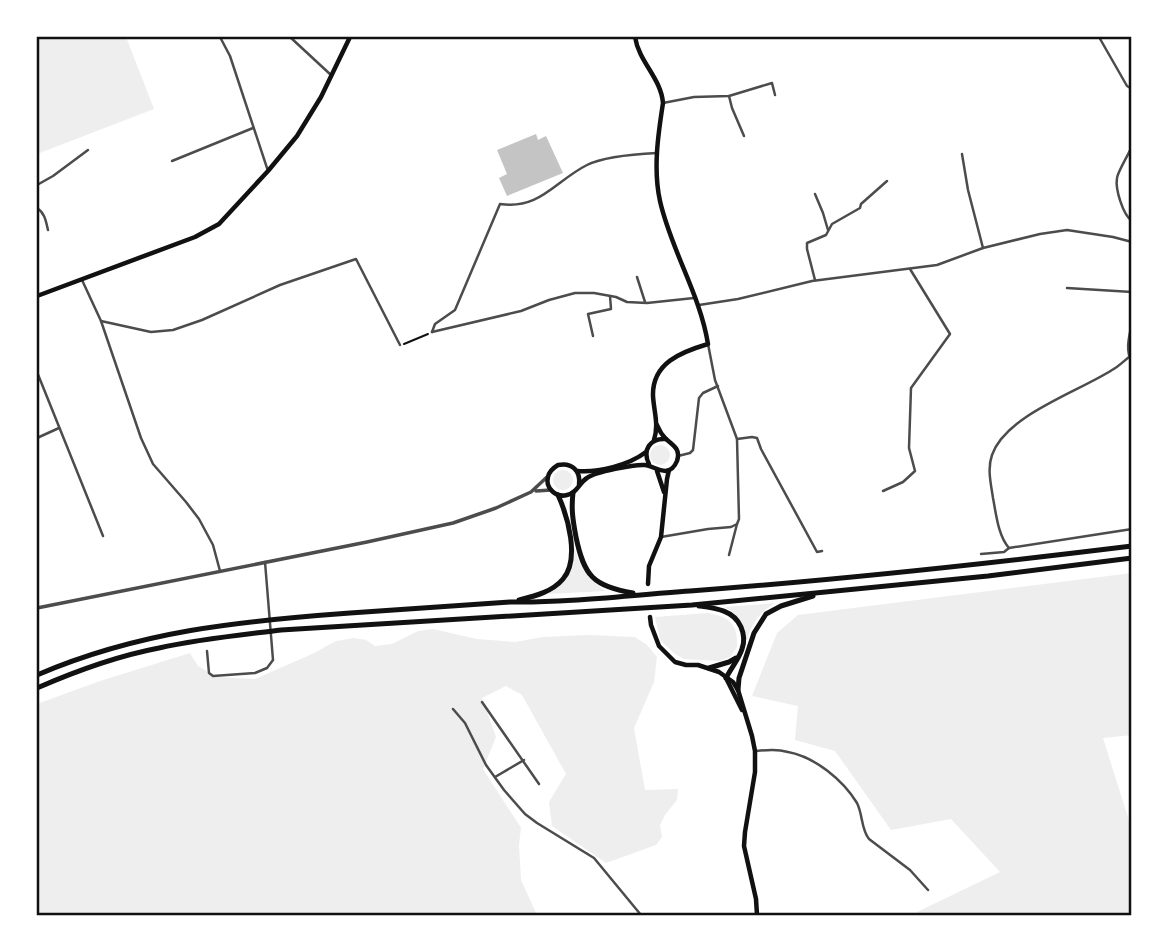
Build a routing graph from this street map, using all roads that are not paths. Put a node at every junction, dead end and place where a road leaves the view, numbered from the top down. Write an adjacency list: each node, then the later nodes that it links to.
1 (220, 37): 7 (street)
2 (228, 37): 7 (street)
3 (290, 37): 8 (street)
4 (350, 37): 8 (main road)
5 (635, 37): 12 (main road)
6 (1099, 37): 9 (street)
7 (223, 41): 13 (street)
8 (331, 75): 20 (main road)
9 (1132, 89)
10 (775, 94): 11 (street)
11 (729, 96): 12 (street); 14 (street)
12 (663, 103): 17 (main road)
13 (253, 128): 19 (street); 20 (street)
14 (744, 136)
15 (1132, 146): 25 (street)
16 (88, 150): 22 (street)
17 (657, 153): 37 (street); 38 (main road)
18 (962, 154): 29 (street)
19 (172, 161)
20 (268, 171): 32 (main road)
21 (887, 181): 27 (street)
22 (37, 185)
23 (815, 194): 27 (street)
24 (37, 208): 26 (street)
25 (1132, 221)
26 (48, 230)
27 (828, 230): 33 (street)
28 (1132, 242): 29 (street)
29 (983, 248): 30 (street)
30 (910, 270): 33 (street); 65 (street)
31 (637, 277): 39 (street)
32 (81, 279): 36 (main road); 41 (street)
33 (816, 280): 40 (street)
34 (1068, 288): 35 (street)
35 (1132, 292)
36 (37, 296)
37 (610, 296): 39 (street); 43 (street)
38 (695, 298): 39 (street); 40 (main road)
39 (645, 303)
40 (699, 305): 44 (main road)
41 (101, 321): 45 (street); 81 (street)
42 (1132, 323): 46 (street)
43 (593, 336)
44 (708, 344): 49 (street); 50 (main road)
45 (400, 345)
46 (1129, 357): 47 (street); 75 (street)
47 (1132, 363)
48 (37, 372): 51 (street)
49 (718, 386): 54 (street); 57 (street)
50 (657, 425): 53 (main road); 55 (main road)
51 (59, 428): 52 (street); 72 (street)
52 (37, 438)
53 (667, 439): 55 (main road); 57 (main road)
54 (737, 439): 70 (street); 76 (street)
55 (654, 440): 56 (main road)
56 (646, 452): 58 (main road); 61 (main road)
57 (678, 456): 59 (main road)
58 (649, 465): 60 (main road); 63 (main road)
59 (669, 469): 60 (main road); 69 (main road)
60 (656, 470): 69 (main road)
61 (577, 471): 62 (main road); 63 (main road)
62 (547, 477): 64 (main road); 66 (street)
63 (579, 485): 67 (main road)
64 (551, 489): 66 (street); 68 (main road)
65 (883, 491)
66 (531, 492): 80 (street)
67 (573, 493): 68 (main road); 84 (highway)
68 (558, 495): 85 (highway)
69 (665, 498): 73 (main road)
70 (737, 524): 73 (street); 78 (street)
71 (1132, 529): 75 (street)
72 (103, 536)
73 (661, 537): 82 (main road)
74 (1132, 546): 84 (highway)
75 (1009, 548): 77 (street)
76 (822, 551)
77 (981, 554)
78 (729, 555)
79 (1132, 558): 83 (highway)
80 (265, 562): 81 (street); 89 (street)
81 (220, 572): 87 (street)
82 (648, 583)
83 (819, 593): 86 (highway); 91 (highway)
84 (643, 594): 85 (highway)
85 (510, 602): 93 (highway)
86 (692, 605): 90 (highway); 95 (highway)
87 (37, 608)
88 (650, 617): 92 (main road)
89 (207, 651)
90 (739, 656): 92 (highway); 94 (highway)
91 (746, 661): 94 (highway); 96 (highway)
92 (709, 668): 94 (main road)
93 (37, 675)
94 (726, 678): 96 (main road); 99 (main road)
95 (37, 688)
96 (738, 690): 99 (main road)
97 (482, 702): 101 (street)
98 (453, 709): 102 (street)
99 (747, 721): 100 (main road)
100 (755, 751): 104 (street); 106 (main road)
101 (524, 760): 102 (street); 103 (street)
102 (495, 778): 105 (street)
103 (539, 784)
104 (928, 890)
105 (641, 915)
106 (757, 915)

